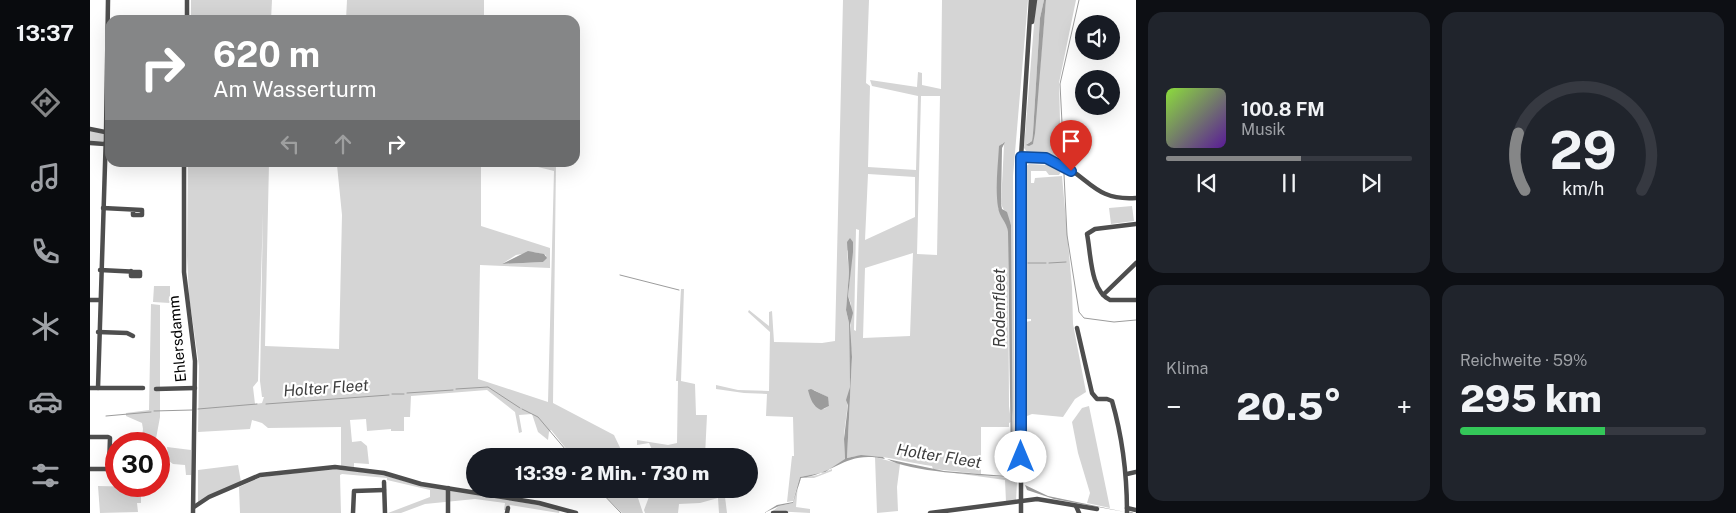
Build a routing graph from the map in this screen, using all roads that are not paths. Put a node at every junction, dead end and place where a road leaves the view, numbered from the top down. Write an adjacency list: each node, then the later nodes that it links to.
1 (108, 0): 4 (street)
2 (187, 0): 5 (street)
3 (1033, 0): 10 (street)
4 (108, 15)
5 (187, 15)
6 (90, 129): 7 (street)
7 (105, 132)
8 (90, 143): 9 (street)
9 (105, 144): 13 (street)
10 (1021, 157): 12 (street); 38 (street)
11 (184, 167): 30 (street, Ehlersdamm)
12 (1136, 198)
13 (103, 208): 14 (street); 17 (street)
14 (133, 210)
15 (1136, 224): 19 (street)
16 (1136, 263): 19 (street)
17 (100, 270): 18 (street); 21 (street)
18 (131, 271)
19 (1103, 295): 22 (street)
20 (90, 300): 21 (street)
21 (99, 300): 24 (street)
22 (1136, 300)
23 (1077, 328): 34 (street)
24 (98, 332): 25 (street); 27 (street)
25 (133, 336)
26 (90, 388): 27 (street)
27 (98, 388): 28 (street)
28 (143, 388)
29 (156, 388): 30 (street)
30 (195, 388): 41 (street, Ehlersdamm)
31 (90, 437): 32 (street)
32 (90, 469)
33 (1136, 472): 34 (street)
34 (1127, 474): 43 (street)
35 (384, 482): 37 (street)
36 (448, 488): 41 (street); 46 (street); 47 (street)
37 (384, 490): 44 (street); 45 (street)
38 (1021, 502): 39 (street); 50 (street); 51 (street)
39 (1076, 506): 40 (street); 52 (street)
40 (1097, 509)
41 (194, 510)
42 (1136, 510): 43 (street)
43 (1127, 511)
44 (354, 513)
45 (385, 513)
46 (448, 513)
47 (576, 513)
48 (773, 513): 49 (street)
49 (786, 513)
50 (930, 513)
51 (1021, 513)
52 (1079, 513)

